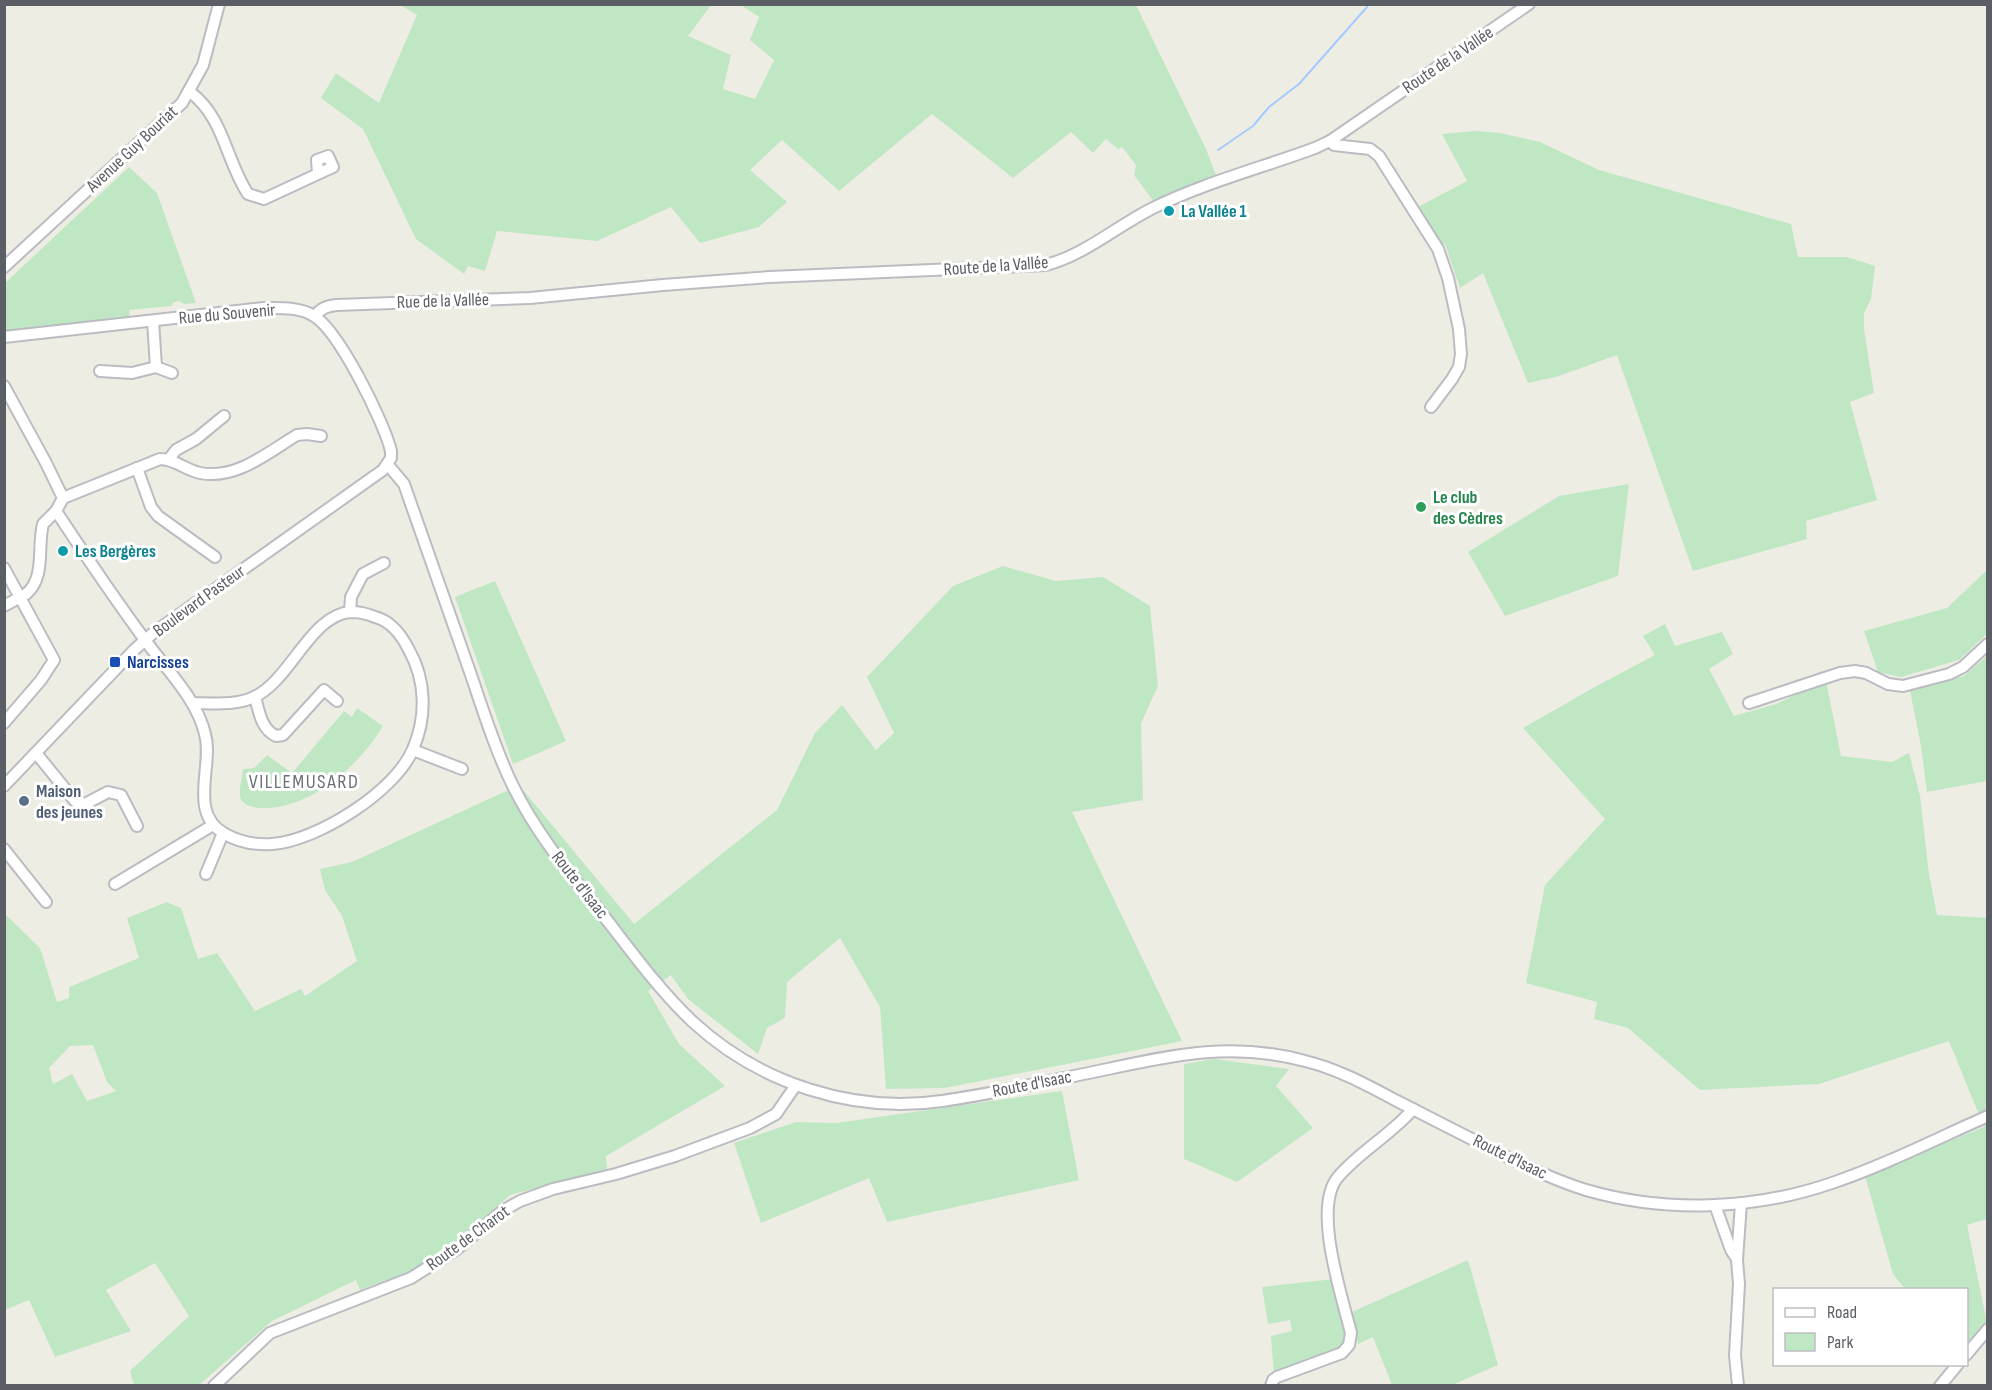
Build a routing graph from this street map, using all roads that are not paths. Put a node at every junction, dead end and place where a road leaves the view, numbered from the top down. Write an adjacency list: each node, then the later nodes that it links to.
1 (219, 4): 3 (street, Avenue Guy Bouriat)
2 (1529, 4): 4 (street, Route de la Vallée)
3 (190, 92): 5 (street); 6 (street, Avenue Guy Bouriat)
4 (1330, 141): 7 (street, Route de la Vallée); 15 (street)
5 (318, 173)
6 (4, 267)
7 (575, 295): 8 (street, Rue de la Vallée)
8 (315, 316): 9 (street, Rue du Souvenir); 19 (street)
9 (153, 321): 10 (street, Rue du Souvenir); 11 (street)
10 (4, 337)
11 (156, 367): 12 (street); 13 (street)
12 (100, 371)
13 (172, 373)
14 (4, 386): 21 (street)
15 (1431, 407)
16 (224, 416): 18 (street)
17 (321, 436): 18 (street)
18 (169, 459): 20 (street)
19 (388, 465): 29 (street, Boulevard Pasteur); 47 (street, Route d'Isaac)
20 (137, 468): 21 (street); 23 (street)
21 (63, 498): 22 (street)
22 (56, 512): 26 (street); 29 (street)
23 (215, 558)
24 (384, 563): 28 (street)
25 (4, 568): 26 (street)
26 (21, 597): 27 (street); 35 (street)
27 (4, 606)
28 (350, 612): 31 (street); 36 (street)
29 (145, 640): 34 (street); 37 (street, Boulevard Pasteur)
30 (1988, 644): 33 (street)
31 (255, 697): 32 (street); 34 (street)
32 (337, 701)
33 (1749, 702)
34 (192, 703): 40 (street)
35 (4, 723)
36 (413, 750): 38 (street); 42 (street)
37 (36, 753): 39 (street, Boulevard Pasteur); 41 (street)
38 (462, 769)
39 (4, 786)
40 (213, 825): 42 (street); 45 (street)
41 (136, 826)
42 (224, 833): 44 (street)
43 (4, 849): 46 (street)
44 (206, 874)
45 (115, 884)
46 (46, 902)
47 (796, 1085): 48 (street, Route d'Isaac); 56 (street, Route de Charot)
48 (1413, 1109): 51 (street, Route d'Isaac); 57 (street)
49 (1988, 1116): 50 (street, Route d'Isaac)
50 (1741, 1203): 51 (street, Route d'Isaac); 52 (street)
51 (1715, 1205): 52 (street)
52 (1737, 1260): 58 (street)
53 (1988, 1329): 54 (street)
54 (1968, 1353)
55 (1957, 1366): 59 (street)
56 (214, 1386)
57 (1271, 1386)
58 (1738, 1386)
59 (1940, 1386)

